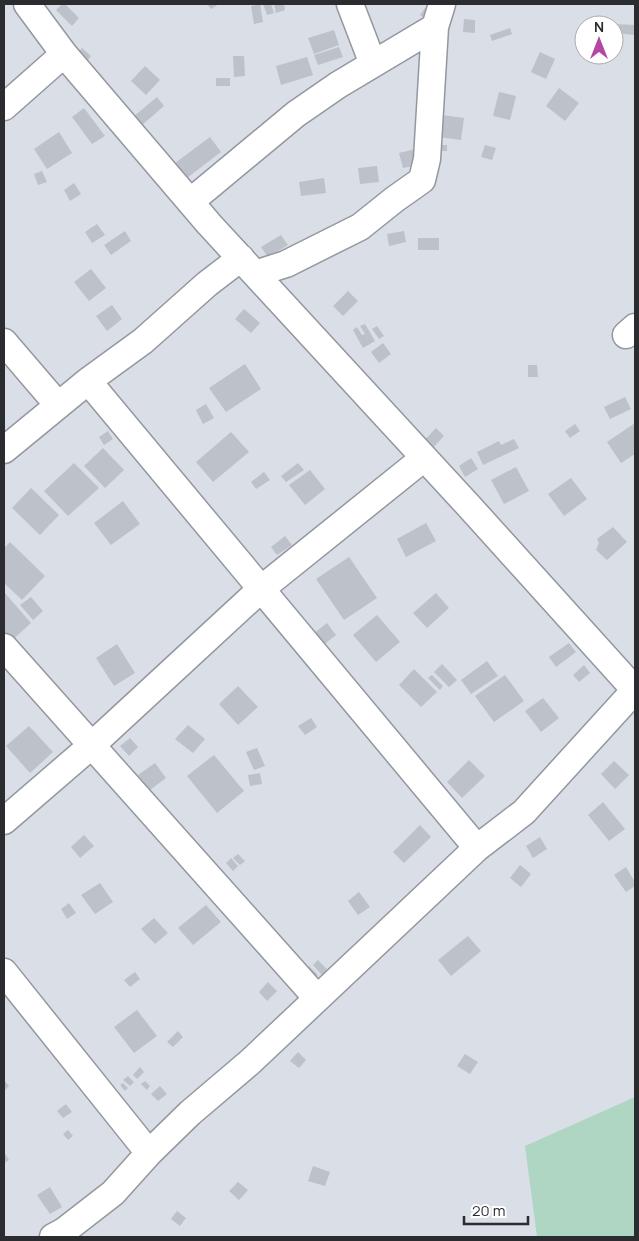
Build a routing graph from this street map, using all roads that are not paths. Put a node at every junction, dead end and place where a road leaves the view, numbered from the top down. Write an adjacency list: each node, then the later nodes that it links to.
1 (27, 4): 4 (street)
2 (350, 4): 5 (street)
3 (438, 15): 5 (street); 8 (street)
4 (64, 54): 6 (street); 7 (street)
5 (373, 64): 7 (street)
6 (4, 107)
7 (190, 202): 8 (street)
8 (248, 266): 10 (street); 13 (street)
9 (4, 342): 11 (street)
10 (88, 380): 11 (street); 14 (street)
11 (58, 405): 12 (street)
12 (4, 450)
13 (424, 458): 14 (street); 16 (street)
14 (261, 590): 17 (street); 19 (street)
15 (4, 648): 17 (street)
16 (635, 690): 19 (street)
17 (92, 745): 18 (street); 21 (street)
18 (4, 821)
19 (477, 848): 21 (street)
20 (4, 972): 22 (street)
21 (317, 998): 22 (street)
22 (149, 1153): 23 (street)
23 (53, 1237)

